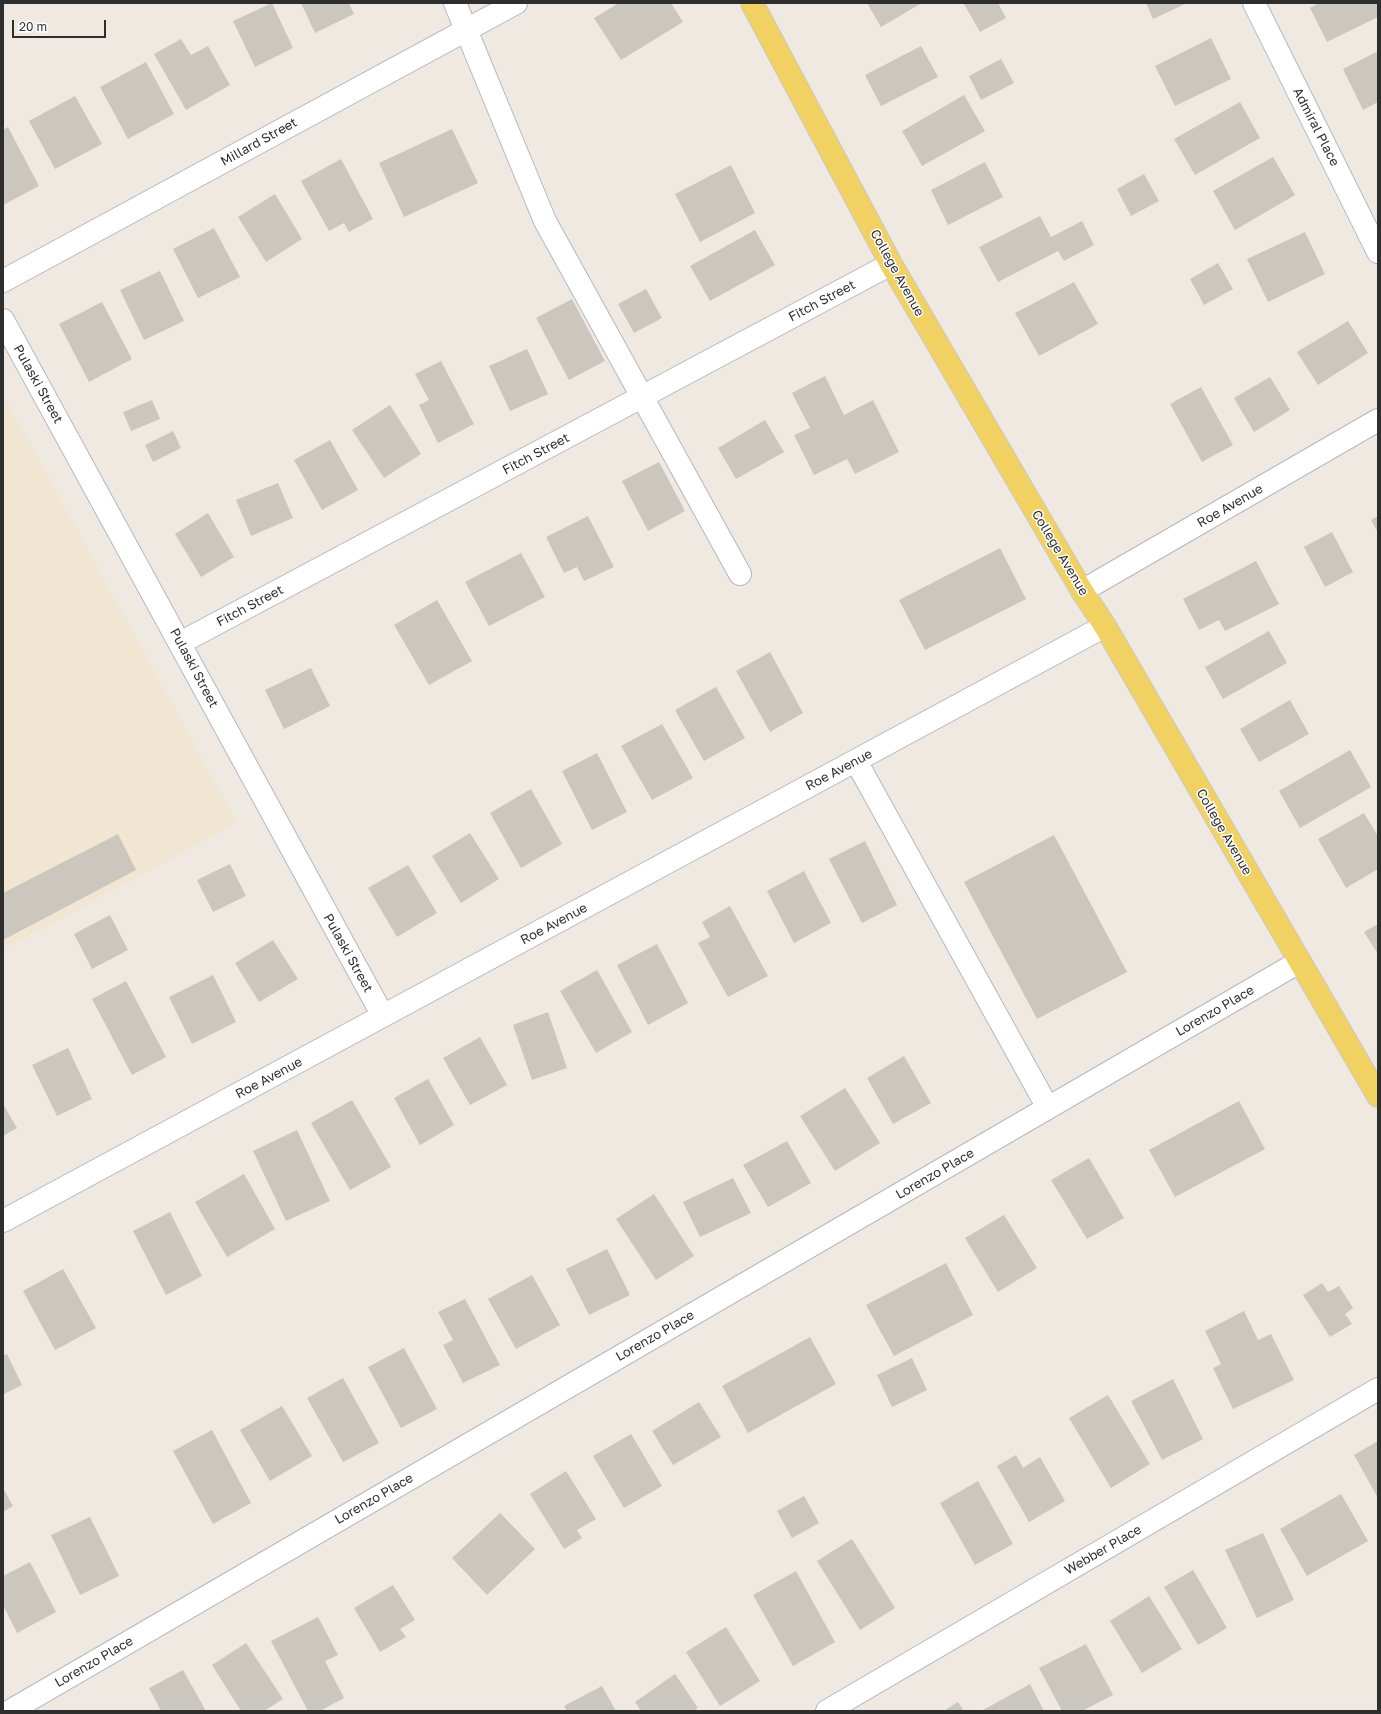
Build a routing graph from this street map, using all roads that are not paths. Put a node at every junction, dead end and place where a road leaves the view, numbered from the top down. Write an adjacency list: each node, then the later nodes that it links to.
1 (455, 3): 5 (street)
2 (516, 3): 5 (street, Millard Street)
3 (752, 3): 7 (main road, College Avenue)
4 (1254, 3): 6 (street, Admiral Place)
5 (466, 30): 8 (street, Millard Street); 10 (street)
6 (1378, 252)
7 (891, 264): 10 (street, Fitch Street); 13 (main road, College Avenue)
8 (3, 282)
9 (3, 320): 15 (street, Pulaski Street)
10 (643, 397): 12 (street); 15 (street, Fitch Street)
11 (1378, 420): 13 (street, Roe Avenue)
12 (740, 574)
13 (1082, 591): 14 (main road, College Avenue)
14 (1105, 626): 16 (street, Roe Avenue); 17 (main road, College Avenue)
15 (180, 643): 18 (street, Pulaski Street)
16 (856, 761): 18 (street, Roe Avenue); 20 (street)
17 (1299, 962): 19 (main road, College Avenue); 20 (street, Lorenzo Place)
18 (383, 1016): 21 (street, Roe Avenue)
19 (1378, 1096)
20 (1048, 1108): 23 (street, Lorenzo Place)
21 (3, 1221)
22 (1378, 1389): 24 (street, Webber Place)
23 (10, 1711)
24 (827, 1711)

